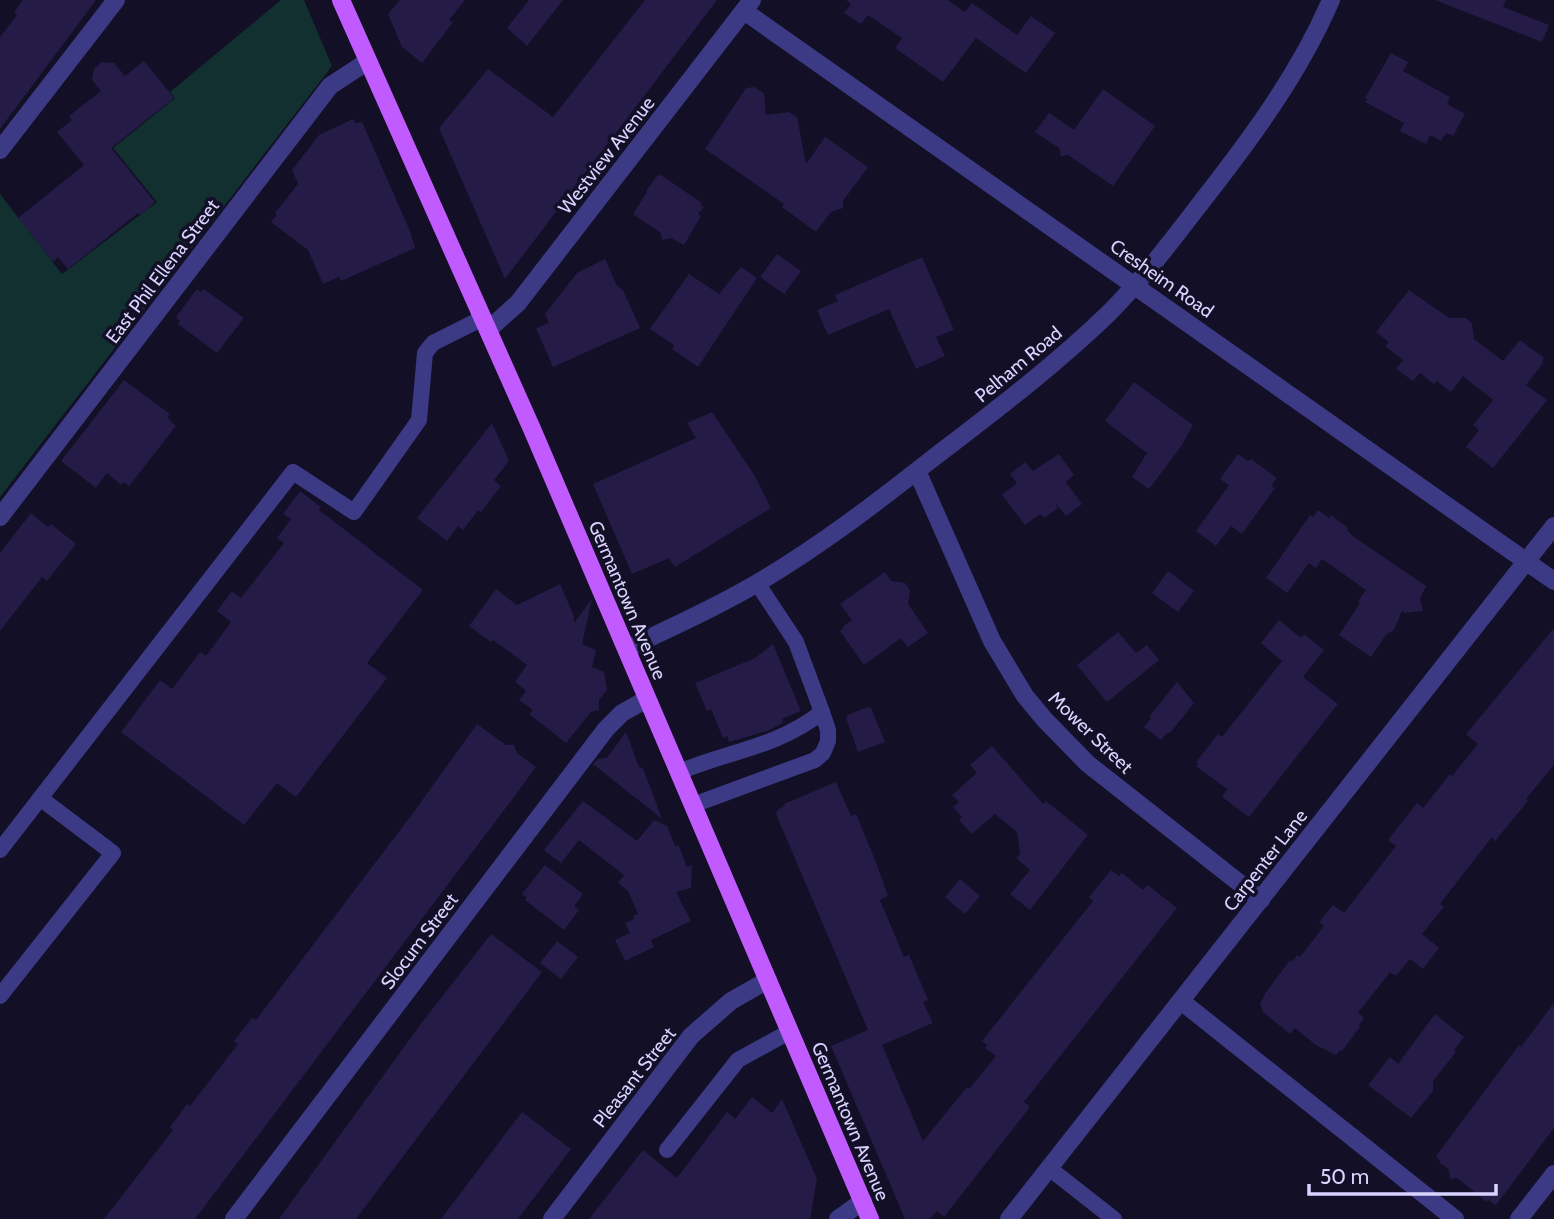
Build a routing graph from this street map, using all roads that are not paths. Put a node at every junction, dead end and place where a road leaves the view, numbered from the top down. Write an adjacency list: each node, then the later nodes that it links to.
1 (116, 0): 6 (street)
2 (341, 0): 5 (main road, Germantown Avenue)
3 (1331, 0): 7 (street, Pelham Road)
4 (748, 6): 7 (street, Cresheim Road); 8 (street, Westview Avenue)
5 (368, 61): 8 (main road, Germantown Avenue); 10 (street, East Phil Ellena Street)
6 (0, 150)
7 (1136, 285): 9 (street, Pelham Road); 12 (street, Cresheim Road)
8 (486, 324): 15 (main road, Germantown Avenue); 19 (lane)
9 (918, 471): 14 (street, Pelham Road); 22 (street, Mower Street)
10 (0, 517)
11 (1554, 526): 12 (street, Carpenter Lane)
12 (1527, 562): 13 (street, Cresheim Road); 22 (street, Carpenter Lane)
13 (1554, 581)
14 (757, 583): 15 (street, Pelham Road); 17 (lane)
15 (627, 649): 16 (main road, Germantown Avenue)
16 (647, 699): 18 (main road, Germantown Avenue); 31 (street, Slocum Street)
17 (822, 712): 18 (lane); 20 (lane)
18 (679, 772): 20 (main road, Germantown Avenue)
19 (40, 798): 21 (lane); 24 (lane)
20 (693, 805): 23 (main road, Germantown Avenue)
21 (0, 850)
22 (1261, 900): 25 (street, Carpenter Lane)
23 (768, 980): 26 (main road, Germantown Avenue); 32 (street, Pleasant Street)
24 (0, 996)
25 (1181, 1001): 28 (street, Carpenter Lane); 37 (street)
26 (789, 1032): 27 (lane); 30 (main road, Germantown Avenue)
27 (667, 1150)
28 (1049, 1168): 35 (street, Carpenter Lane); 36 (lane)
29 (1554, 1174): 38 (street)
30 (863, 1201): 33 (street); 34 (main road, Germantown Avenue)
31 (234, 1219)
32 (552, 1219)
33 (838, 1219)
34 (870, 1219)
35 (1009, 1219)
36 (1114, 1219)
37 (1455, 1219)
38 (1519, 1219)

